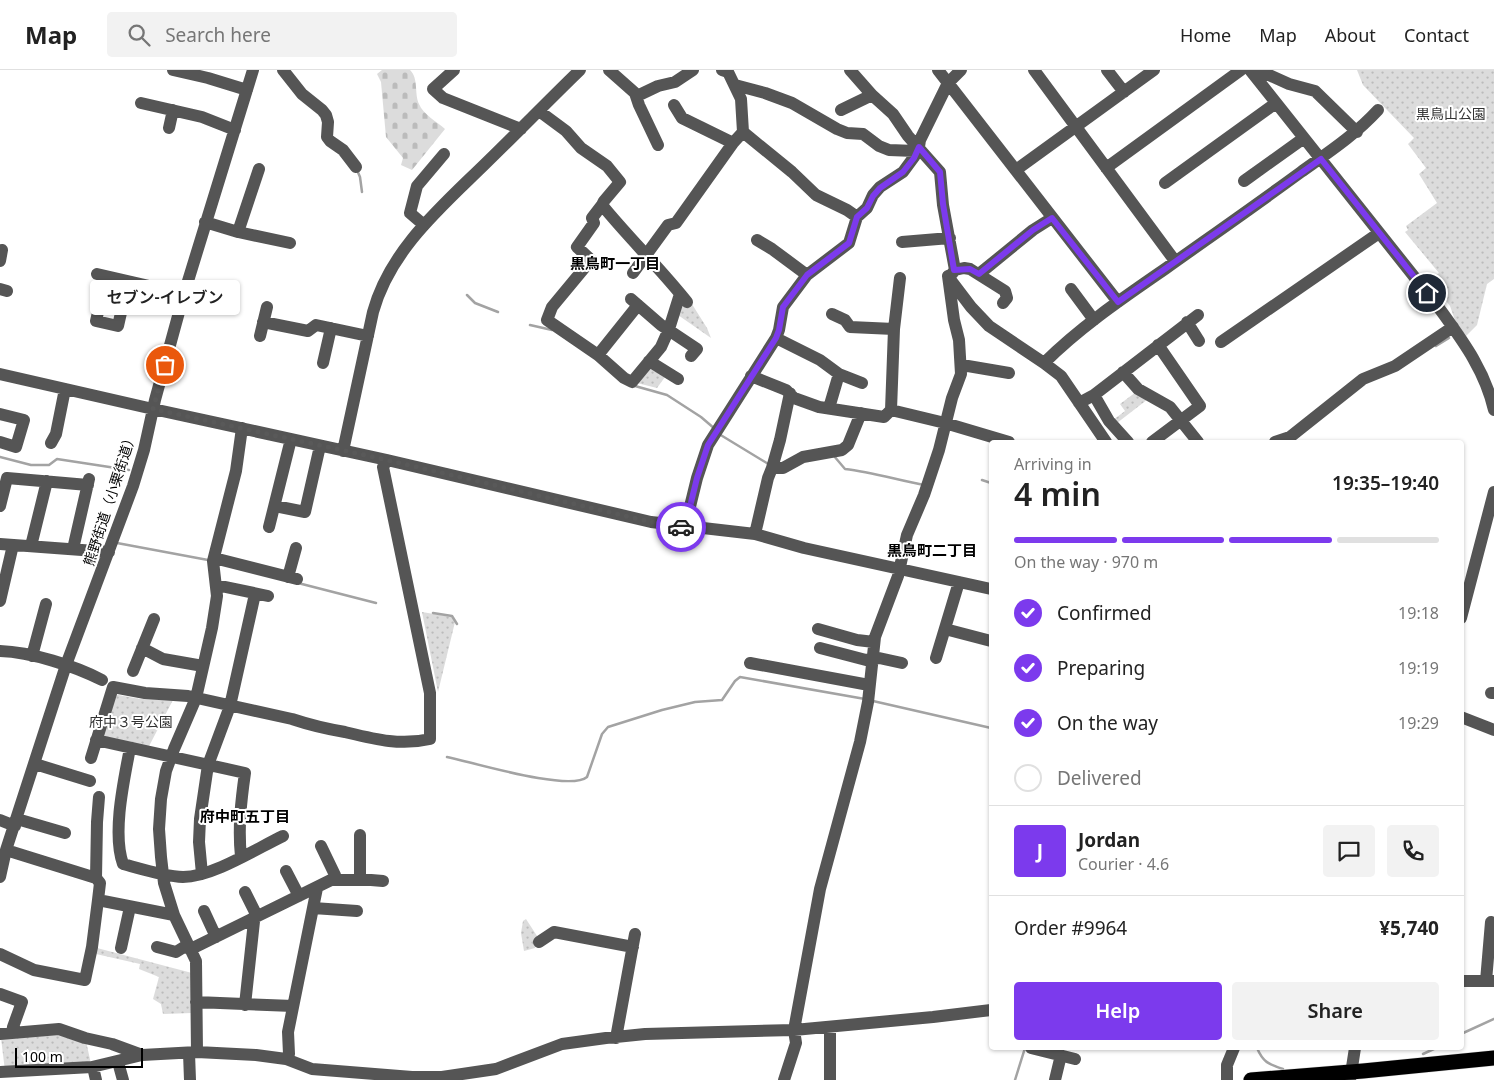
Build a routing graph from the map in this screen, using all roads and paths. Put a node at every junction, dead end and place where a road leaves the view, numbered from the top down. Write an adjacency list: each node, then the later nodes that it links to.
1 (173, 70): 18 (street)
2 (253, 70): 21 (street, 熊野街道（小栗街道）)
3 (283, 70): 44 (street)
4 (454, 70): 34 (street)
5 (580, 70): 31 (street)
6 (609, 70): 24 (street)
7 (693, 70): 24 (street)
8 (722, 70): 20 (street)
9 (850, 70): 23 (street)
10 (938, 70): 19 (street)
11 (961, 70): 19 (street)
12 (1034, 70): 32 (street)
13 (1107, 70): 22 (street)
14 (1154, 70): 22 (street)
15 (1241, 70): 45 (street)
16 (1250, 70): 26 (street)
17 (1258, 70): 37 (street)
18 (209, 74): 21 (street)
19 (948, 83): 41 (street); 47 (street)
20 (734, 85): 36 (street); 41 (street)
21 (247, 90): 35 (street, 熊野街道（小栗街道）)
22 (1124, 92): 32 (street)
23 (872, 95): 28 (street); 41 (street)
24 (637, 96): 40 (street)
25 (141, 103): 29 (street)
26 (1276, 103): 38 (street); 49 (street)
27 (674, 105): 39 (street)
28 (849, 109)
29 (173, 110): 33 (street); 35 (street)
30 (1378, 110): 37 (street)
31 (539, 111): 34 (street); 50 (street)
32 (1077, 127): 45 (street); 47 (street)
33 (170, 128)
34 (521, 129): 54 (street)
35 (234, 130): 53 (street, 熊野街道（小栗街道）)
36 (743, 132): 39 (street); 51 (street)
37 (1356, 132): 43 (street)
38 (1304, 138): 43 (street); 48 (street)
39 (733, 143): 61 (street)
40 (658, 146)
41 (919, 147): 51 (street); 57 (street)
42 (439, 156): 54 (street)
43 (1321, 159): 56 (street); 62 (street)
44 (356, 167)
45 (1106, 168): 62 (street)
46 (259, 169): 55 (street)
47 (1016, 170): 52 (street)
48 (1244, 181)
49 (1165, 183)
50 (602, 205): 61 (street); 87 (street)
51 (857, 217): 66 (street)
52 (1052, 218): 65 (street); 71 (street)
53 (205, 222): 55 (street); 70 (street, 熊野街道（小栗街道）)
54 (424, 225): 82 (street)
55 (238, 232): 58 (street)
56 (1379, 233): 77 (street); 85 (street)
57 (950, 238): 60 (street); 64 (street)
58 (286, 239)
59 (757, 240): 66 (street)
60 (902, 242)
61 (647, 254): 63 (street); 79 (street)
62 (1176, 262): 71 (street)
63 (633, 273)
64 (951, 273): 65 (street); 91 (street); 92 (street)
65 (979, 274): 72 (street)
66 (807, 275): 83 (street)
67 (900, 278): 80 (street)
68 (135, 281): 68 (street); 70 (street)
69 (1071, 289): 75 (street)
70 (184, 294): 105 (street, 熊野街道（小栗街道）)
71 (1118, 302): 75 (street)
72 (1003, 303)
73 (267, 307): 76 (street)
74 (832, 314): 80 (street)
75 (1094, 320): 91 (street)
76 (263, 322): 78 (street); 81 (street)
77 (1453, 327): 107 (street); 113 (street)
78 (331, 328): 82 (street); 90 (street)
79 (669, 329): 87 (street); 88 (street); 89 (street)
80 (894, 329): 106 (street)
81 (260, 336)
82 (368, 336): 125 (street)
83 (776, 338): 96 (street); 97 (street)
84 (1199, 341): 86 (street)
85 (1221, 342)
86 (1158, 345): 93 (street); 110 (street)
87 (598, 355): 89 (street)
88 (692, 356)
89 (649, 361): 98 (street)
90 (323, 363)
91 (1044, 363): 103 (street)
92 (962, 365): 94 (street); 111 (street)
93 (1123, 372): 102 (street); 110 (street)
94 (1009, 373)
95 (0, 374): 100 (street)
96 (839, 374): 99 (street); 104 (street)
97 (751, 376): 101 (street); 133 (street)
98 (671, 378)
99 (862, 383)
100 (65, 389): 105 (street); 123 (street)
101 (790, 393): 104 (street); 127 (street)
102 (1094, 395): 103 (street); 117 (street)
103 (1079, 403): 116 (street)
104 (829, 408): 108 (street)
105 (153, 409): 112 (street); 139 (street, 熊野街道（小栗街道）)
106 (891, 410): 108 (street); 111 (street)
107 (1494, 410)
108 (861, 413): 127 (street)
109 (0, 414): 122 (street)
110 (1181, 420): 118 (street); 119 (street)
111 (944, 423): 115 (street); 142 (street)
112 (242, 428): 114 (street); 141 (street)
113 (1292, 435): 120 (street); 121 (street)
114 (291, 439): 124 (street); 131 (street)
115 (1002, 440)
116 (1105, 440)
117 (1126, 440)
118 (1155, 440)
119 (1196, 440)
120 (1279, 440)
121 (1300, 440)
122 (0, 442)
123 (52, 443)
124 (320, 446): 125 (street); 131 (street)
125 (343, 451): 126 (street)
126 (387, 460): 133 (street); 170 (street)
127 (772, 468): 134 (street)
128 (47, 481): 130 (street); 137 (street); 138 (street)
129 (1494, 492): 150 (street)
130 (0, 506)
131 (275, 506): 132 (street)
132 (269, 527)
133 (685, 527): 134 (street)
134 (755, 534): 142 (street)
135 (0, 544): 136 (street)
136 (14, 545): 137 (street); 148 (street)
137 (31, 546): 138 (street)
138 (73, 549): 139 (street)
139 (109, 552): 164 (street, 熊野街道（小栗街道）)
140 (297, 554): 141 (street)
141 (214, 558): 144 (street)
142 (900, 569): 143 (street); 155 (street)
143 (959, 582): 145 (street); 153 (street)
144 (216, 585): 146 (street); 165 (street)
145 (989, 589)
146 (255, 594): 147 (street); 170 (street)
147 (268, 596)
148 (0, 601)
149 (46, 604): 159 (street)
150 (1464, 607)
151 (155, 626): 157 (street)
152 (818, 628): 155 (street)
153 (945, 630): 154 (street); 160 (street)
154 (989, 641)
155 (874, 642): 161 (street)
156 (827, 646): 161 (street)
157 (142, 648): 165 (street); 166 (street)
158 (0, 651): 159 (street)
159 (32, 656): 164 (street)
160 (936, 658)
161 (872, 659): 163 (street); 168 (street)
162 (756, 661): 168 (street)
163 (902, 663)
164 (66, 665): 167 (street); 177 (street, 熊野街道（小栗街道）)
165 (203, 666): 169 (street)
166 (133, 670)
167 (102, 680)
168 (869, 685): 225 (street)
169 (196, 698): 170 (street); 173 (street); 175 (street)
170 (230, 706): 178 (street)
171 (1464, 718): 172 (street)
172 (1494, 730)
173 (96, 740): 174 (street); 176 (street)
174 (130, 748): 175 (street); 190 (street)
175 (171, 757): 178 (street); 190 (street)
176 (91, 758)
177 (35, 764): 179 (street); 182 (street, 熊野街道（小栗街道）)
178 (208, 765): 188 (street); 191 (street)
179 (83, 776)
180 (99, 797): 193 (street)
181 (0, 820): 182 (street)
182 (16, 822): 183 (street); 187 (street, 熊野街道（小栗街道）)
183 (65, 833)
184 (360, 835): 195 (street)
185 (283, 836): 188 (street)
186 (321, 846): 194 (street)
187 (6, 850): 192 (street, 熊野街道（小栗街道）); 193 (street)
188 (240, 857): 191 (street)
189 (286, 871): 199 (street)
190 (163, 874): 191 (street); 205 (street)
191 (202, 874)
192 (0, 877)
193 (96, 878): 200 (street)
194 (335, 880): 195 (street); 197 (street)
195 (360, 880): 196 (street)
196 (383, 882)
197 (317, 888): 199 (street); 202 (street)
198 (245, 892): 206 (street)
199 (299, 896): 206 (street)
200 (98, 900): 201 (street); 216 (street)
201 (130, 907): 205 (street); 214 (street)
202 (313, 908): 204 (street); 222 (street)
203 (204, 911): 209 (street)
204 (356, 911)
205 (174, 915): 215 (street)
206 (255, 918): 209 (street); 221 (street)
207 (1491, 922): 210 (street)
208 (635, 934): 213 (street)
209 (216, 937): 215 (street)
210 (1492, 939): 218 (street)
211 (539, 942): 213 (street)
212 (157, 947): 215 (street)
213 (633, 947): 227 (street)
214 (121, 948)
215 (190, 948): 220 (street)
216 (0, 954)
217 (1464, 981): 218 (street)
218 (1490, 981)
219 (0, 994): 226 (street)
220 (196, 1002): 221 (street); 231 (street)
221 (245, 1005): 222 (street)
222 (293, 1006): 234 (street)
223 (989, 1010): 224 (street)
224 (830, 1027): 225 (street); 246 (street)
225 (794, 1030): 227 (street); 245 (street)
226 (6, 1034): 232 (street)
227 (616, 1038): 240 (street)
228 (1040, 1050): 233 (street)
229 (1233, 1050): 248 (street)
230 (1355, 1050): 241 (street)
231 (193, 1053): 232 (street); 234 (street); 244 (street)
232 (142, 1055): 237 (street)
233 (1061, 1055): 236 (street); 247 (street)
234 (286, 1058): 240 (street)
235 (1494, 1058): 241 (highway)
236 (1075, 1059)
237 (118, 1062): 238 (street); 243 (street)
238 (93, 1067): 239 (street); 242 (street)
239 (1, 1072)
240 (343, 1076)
241 (1351, 1076): 249 (highway)
242 (96, 1080)
243 (124, 1080)
244 (190, 1080)
245 (784, 1080)
246 (830, 1080)
247 (1055, 1080)
248 (1227, 1080)
249 (1251, 1080)

